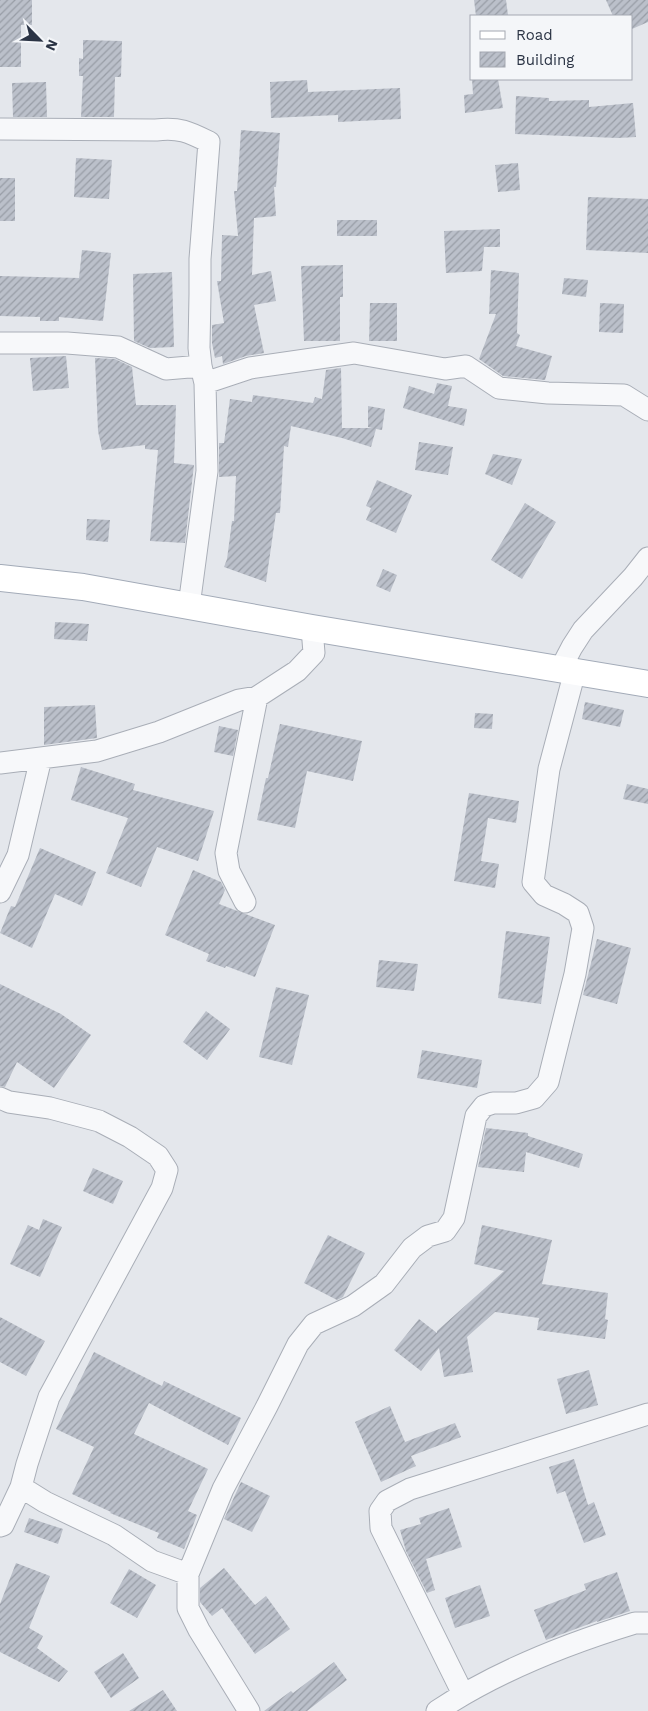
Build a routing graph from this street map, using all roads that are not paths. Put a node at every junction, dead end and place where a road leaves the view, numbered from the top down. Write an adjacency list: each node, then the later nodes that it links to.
1 (0, 129): 3 (street)
2 (0, 343): 3 (street)
3 (203, 374): 4 (street); 7 (street)
4 (648, 410)
5 (648, 558): 9 (street)
6 (0, 578): 7 (main road)
7 (189, 606): 8 (main road)
8 (312, 628): 9 (main road); 11 (street)
9 (568, 669): 10 (main road); 20 (street)
10 (648, 684)
11 (256, 697): 12 (street); 15 (street)
12 (41, 758): 13 (street); 14 (street)
13 (0, 763)
14 (0, 892)
15 (245, 902)
16 (0, 1098): 18 (street)
17 (648, 1414): 22 (street)
18 (21, 1487): 19 (street); 20 (street)
19 (0, 1526)
20 (188, 1574): 23 (street)
21 (648, 1623): 22 (street)
22 (463, 1694): 24 (street)
23 (249, 1711)
24 (437, 1711)

